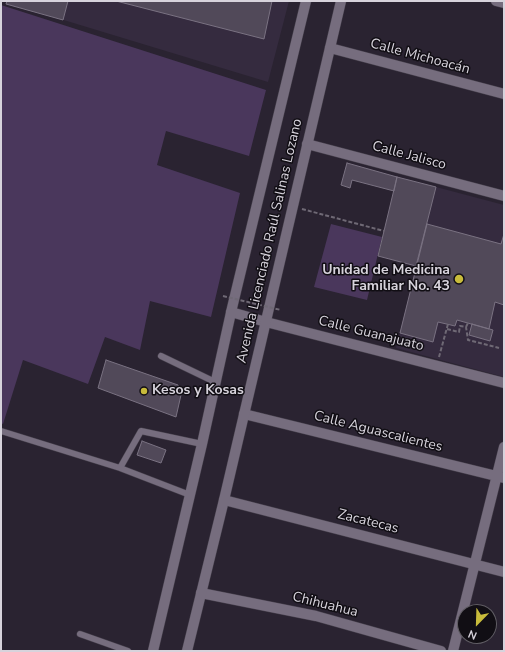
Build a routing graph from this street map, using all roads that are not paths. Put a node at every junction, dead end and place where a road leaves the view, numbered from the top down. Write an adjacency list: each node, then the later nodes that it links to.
1 (306, 1): 9 (street, Avenida Licenciado Raúl Salinas Lozano)
2 (341, 1): 5 (street, Avenida Licenciado Raúl Salinas Lozano)
3 (496, 1): 4 (street)
4 (504, 3)
5 (330, 48): 6 (street, Calle Michoacán); 7 (street, Avenida Licenciado Raúl Salinas Lozano)
6 (504, 94)
7 (307, 144): 8 (street, Calle Jalisco); 10 (street, Avenida Licenciado Raúl Salinas Lozano)
8 (504, 196)
9 (231, 312): 10 (street, Calle Guanajuato); 12 (street, Avenida Licenciado Raúl Salinas Lozano)
10 (266, 322): 13 (street, Calle Guanajuato); 14 (street, Avenida Licenciado Raúl Salinas Lozano)
11 (161, 356): 12 (lane)
12 (215, 382): 16 (street, Avenida Licenciado Raúl Salinas Lozano)
13 (504, 383)
14 (244, 414): 19 (street, Calle Aguascalientes); 21 (street, Avenida Licenciado Raúl Salinas Lozano)
15 (1, 431): 18 (lane)
16 (202, 444): 18 (lane); 20 (street, Avenida Licenciado Raúl Salinas Lozano)
17 (504, 447): 19 (street)
18 (120, 468): 20 (lane)
19 (500, 477): 22 (street)
20 (190, 495): 27 (street, Avenida Licenciado Raúl Salinas Lozano)
21 (224, 500): 22 (street, Zacatecas); 24 (street, Avenida Licenciado Raúl Salinas Lozano)
22 (475, 564): 23 (street, Zacatecas); 30 (street)
23 (504, 572)
24 (202, 593): 28 (street, Avenida Licenciado Raúl Salinas Lozano); 29 (street, Chihuahua)
25 (80, 634): 26 (lane)
26 (128, 651)
27 (152, 651)
28 (187, 651)
29 (441, 651)
30 (453, 651)

